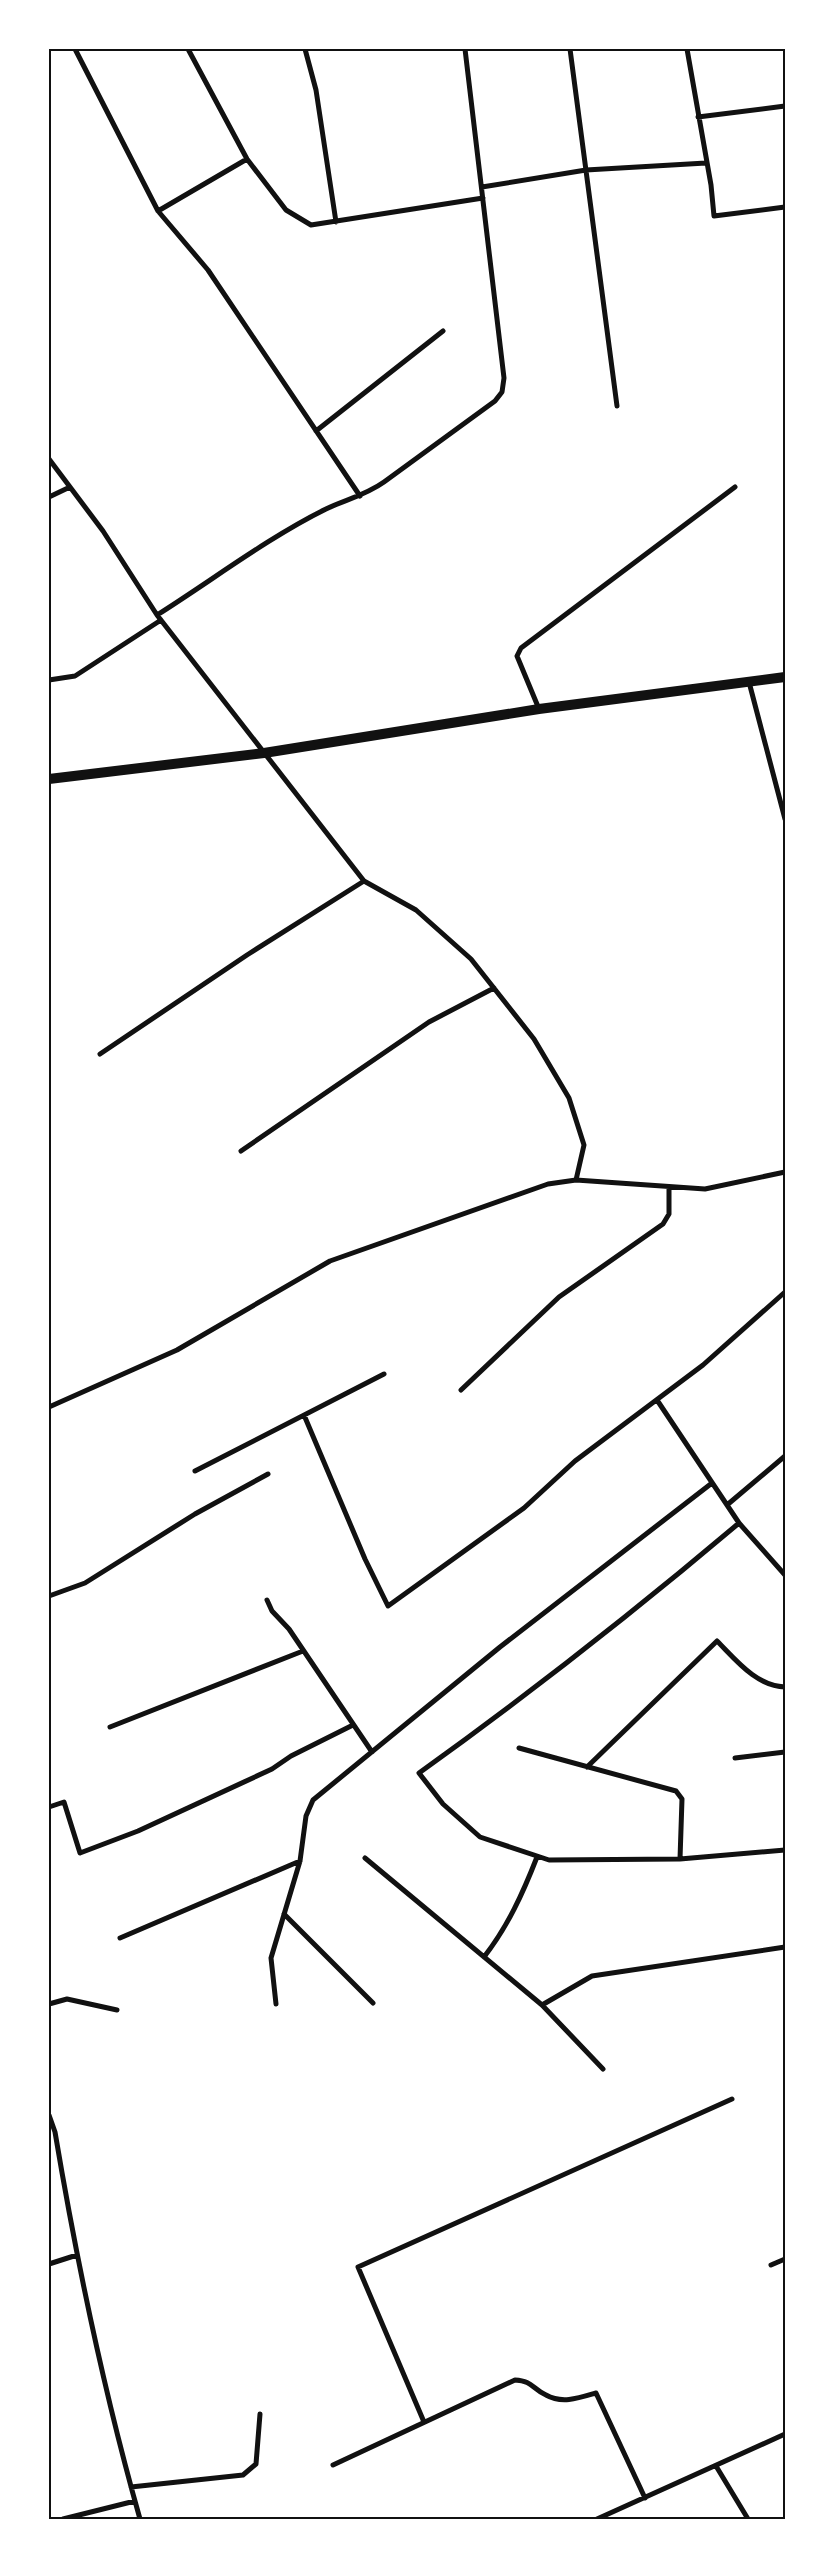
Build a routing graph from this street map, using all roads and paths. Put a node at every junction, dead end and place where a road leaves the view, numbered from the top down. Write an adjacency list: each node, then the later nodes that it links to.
1 (75, 49): 15 (street)
2 (188, 49): 9 (street)
3 (305, 49): 16 (street)
4 (465, 49): 12 (street)
5 (570, 49): 11 (street)
6 (687, 49): 8 (street)
7 (785, 106): 8 (street)
8 (698, 117): 10 (street)
9 (247, 159): 15 (street); 16 (street)
10 (706, 163): 11 (street); 14 (street)
11 (586, 170): 12 (street); 18 (street)
12 (482, 187): 13 (street)
13 (483, 198): 16 (street); 23 (street)
14 (785, 207)
15 (158, 211): 19 (street)
16 (336, 222)
17 (443, 331): 19 (street)
18 (617, 406)
19 (316, 431): 23 (street)
20 (49, 459): 21 (street)
21 (70, 487): 24 (street); 25 (street)
22 (735, 487): 29 (street)
23 (360, 496): 25 (street)
24 (49, 497)
25 (159, 617): 27 (street); 30 (street)
26 (785, 677): 28 (main road)
27 (49, 680)
28 (749, 682): 29 (main road); 32 (street)
29 (539, 709): 30 (main road)
30 (264, 754): 31 (main road); 33 (street)
31 (49, 779)
32 (785, 819)
33 (364, 881): 34 (street); 35 (street)
34 (494, 988): 36 (street); 38 (street)
35 (100, 1054)
36 (241, 1151)
37 (785, 1172): 39 (street)
38 (576, 1180): 39 (street); 44 (street)
39 (669, 1187): 42 (street)
40 (785, 1292): 43 (street)
41 (384, 1374): 45 (street)
42 (461, 1390)
43 (657, 1400): 45 (street); 49 (street)
44 (49, 1407)
45 (304, 1415): 47 (street)
46 (785, 1456): 50 (street)
47 (195, 1471)
48 (268, 1474): 53 (street)
49 (712, 1482): 50 (street); 60 (street)
50 (727, 1505): 51 (street)
51 (739, 1523): 52 (street); 66 (street)
52 (785, 1574)
53 (49, 1596)
54 (268, 1600): 55 (street)
55 (303, 1650): 57 (street); 58 (street)
56 (785, 1687): 63 (street)
57 (353, 1725): 60 (street); 64 (street)
58 (110, 1727)
59 (519, 1748): 63 (street)
60 (372, 1752): 69 (street)
61 (785, 1752): 62 (street)
62 (735, 1758)
63 (587, 1767): 68 (street)
64 (49, 1807)
65 (785, 1850): 68 (street)
66 (537, 1857): 68 (street); 73 (street)
67 (365, 1858): 73 (street)
68 (680, 1859)
69 (300, 1861): 70 (street); 71 (street)
70 (284, 1914): 74 (street); 76 (street)
71 (120, 1938)
72 (785, 1947): 77 (street)
73 (484, 1957): 77 (street)
74 (373, 2003)
75 (49, 2004): 78 (street)
76 (276, 2004)
77 (542, 2006): 79 (street)
78 (117, 2010)
79 (604, 2069)
80 (732, 2098): 89 (street)
81 (49, 2115): 82 (street)
82 (57, 2145): 83 (street); 84 (street)
83 (49, 2147)
84 (77, 2255): 86 (street); 93 (street)
85 (785, 2259): 87 (street)
86 (49, 2264)
87 (771, 2265)
88 (260, 2414): 93 (street)
89 (424, 2422): 91 (street); 94 (street)
90 (785, 2434): 92 (street)
91 (333, 2465)
92 (716, 2466): 94 (street); 99 (street)
93 (130, 2487): 95 (street)
94 (645, 2498): 98 (street)
95 (135, 2501): 96 (street); 97 (street)
96 (63, 2519)
97 (140, 2519)
98 (597, 2519)
99 (748, 2519)

